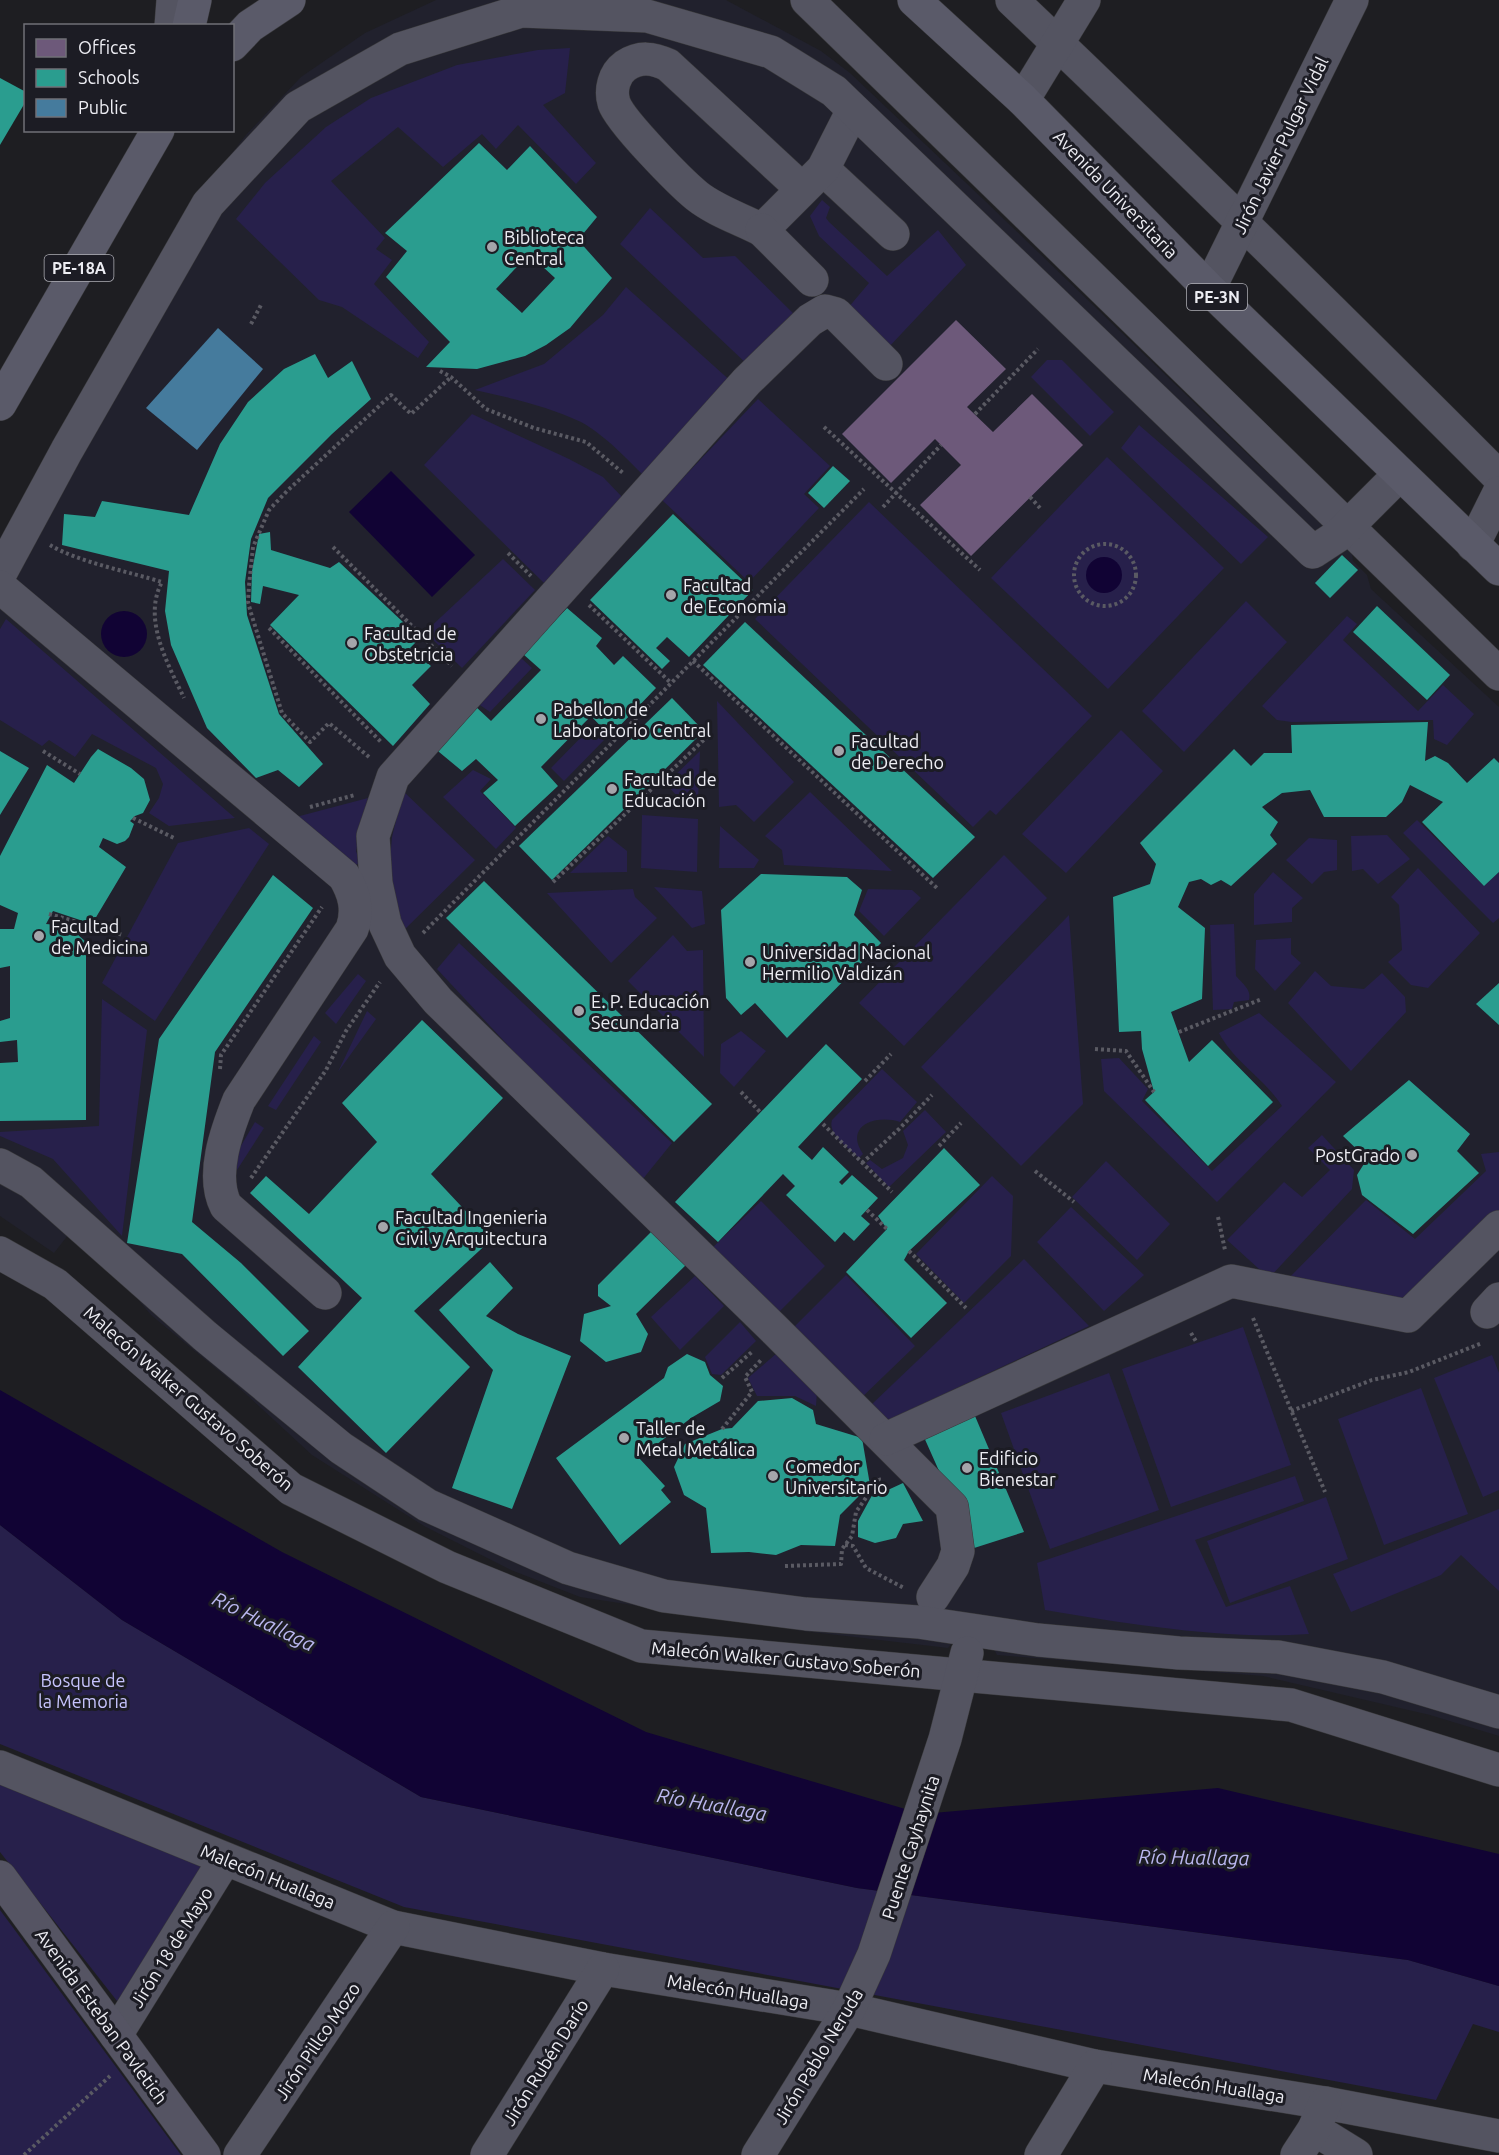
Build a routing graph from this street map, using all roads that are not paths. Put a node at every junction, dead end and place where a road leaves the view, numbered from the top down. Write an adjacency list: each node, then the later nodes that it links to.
1 (173, 0): 11 (street)
2 (195, 0): 12 (highway)
3 (290, 0): 13 (highway)
4 (807, 0): 29 (street)
5 (887, 0): 10 (highway)
6 (914, 0): 10 (highway, PE-3N)
7 (1012, 0): 14 (street)
8 (1084, 0): 14 (street)
9 (1352, 0): 19 (street, Jirón Javier Pulgar Vidal)
10 (937, 23): 15 (highway, Avenida Universitaria / PE-3N)
11 (171, 24)
12 (189, 24)
13 (234, 43)
14 (1058, 44): 15 (street); 19 (street)
15 (1023, 100): 23 (highway, Avenida Universitaria / PE-3N)
16 (853, 110): 18 (street); 29 (street); 32 (street)
17 (157, 132): 25 (highway, PE-18A)
18 (812, 179): 20 (street); 20 (street); 21 (street)
19 (1241, 223): 23 (street, Jirón Javier Pulgar Vidal); 27 (street)
20 (762, 230): 22 (street)
21 (893, 234)
22 (812, 280)
23 (1209, 289): 26 (highway, Avenida Universitaria / PE-3N)
24 (886, 364): 39 (street)
25 (0, 404)
26 (1400, 474): 29 (street); 30 (highway, Avenida Universitaria / PE-3N)
27 (1499, 477)
28 (1499, 493): 30 (street)
29 (1349, 526): 34 (street)
30 (1473, 545): 31 (highway, Avenida Universitaria / PE-3N)
31 (1499, 570)
32 (0, 574)
33 (0, 587): 38 (street)
34 (1499, 674)
35 (0, 1165): 43 (street)
36 (1499, 1227): 39 (street)
37 (0, 1253): 42 (street, Malecón Walker Gustavo Soberón)
38 (325, 1293)
39 (881, 1454): 40 (street)
40 (933, 1596)
41 (970, 1642): 42 (street, Puente Cayhaynita)
42 (962, 1675): 45 (street, Malecón Walker Gustavo Soberón); 49 (street, Puente Cayhaynita)
43 (1499, 1712)
44 (0, 1767): 46 (street, Malecón Huallaga)
45 (1499, 1770)
46 (225, 1858): 48 (street, Malecón Huallaga); 52 (street, Jirón 18 de Mayo)
47 (0, 1877): 52 (main road, Avenida Esteban Pavletich)
48 (393, 1927): 50 (street, Malecón Huallaga); 57 (street, Jirón Pillco Mozo)
49 (874, 1954): 51 (street, Jirón Pablo Neruda)
50 (603, 1969): 51 (street, Malecón Huallaga); 58 (street, Jirón Rubén Darío)
51 (849, 2009): 53 (street, Malecón Huallaga); 59 (street, Jirón Pablo Neruda)
52 (124, 2046): 56 (main road, Avenida Esteban Pavletich)
53 (1095, 2066): 54 (street, Malecón Huallaga); 60 (street)
54 (1312, 2129): 55 (street, Malecón Huallaga); 61 (street)
55 (1499, 2136)
56 (204, 2155)
57 (240, 2155)
58 (487, 2155)
59 (758, 2155)
60 (1041, 2155)
61 (1356, 2155)

